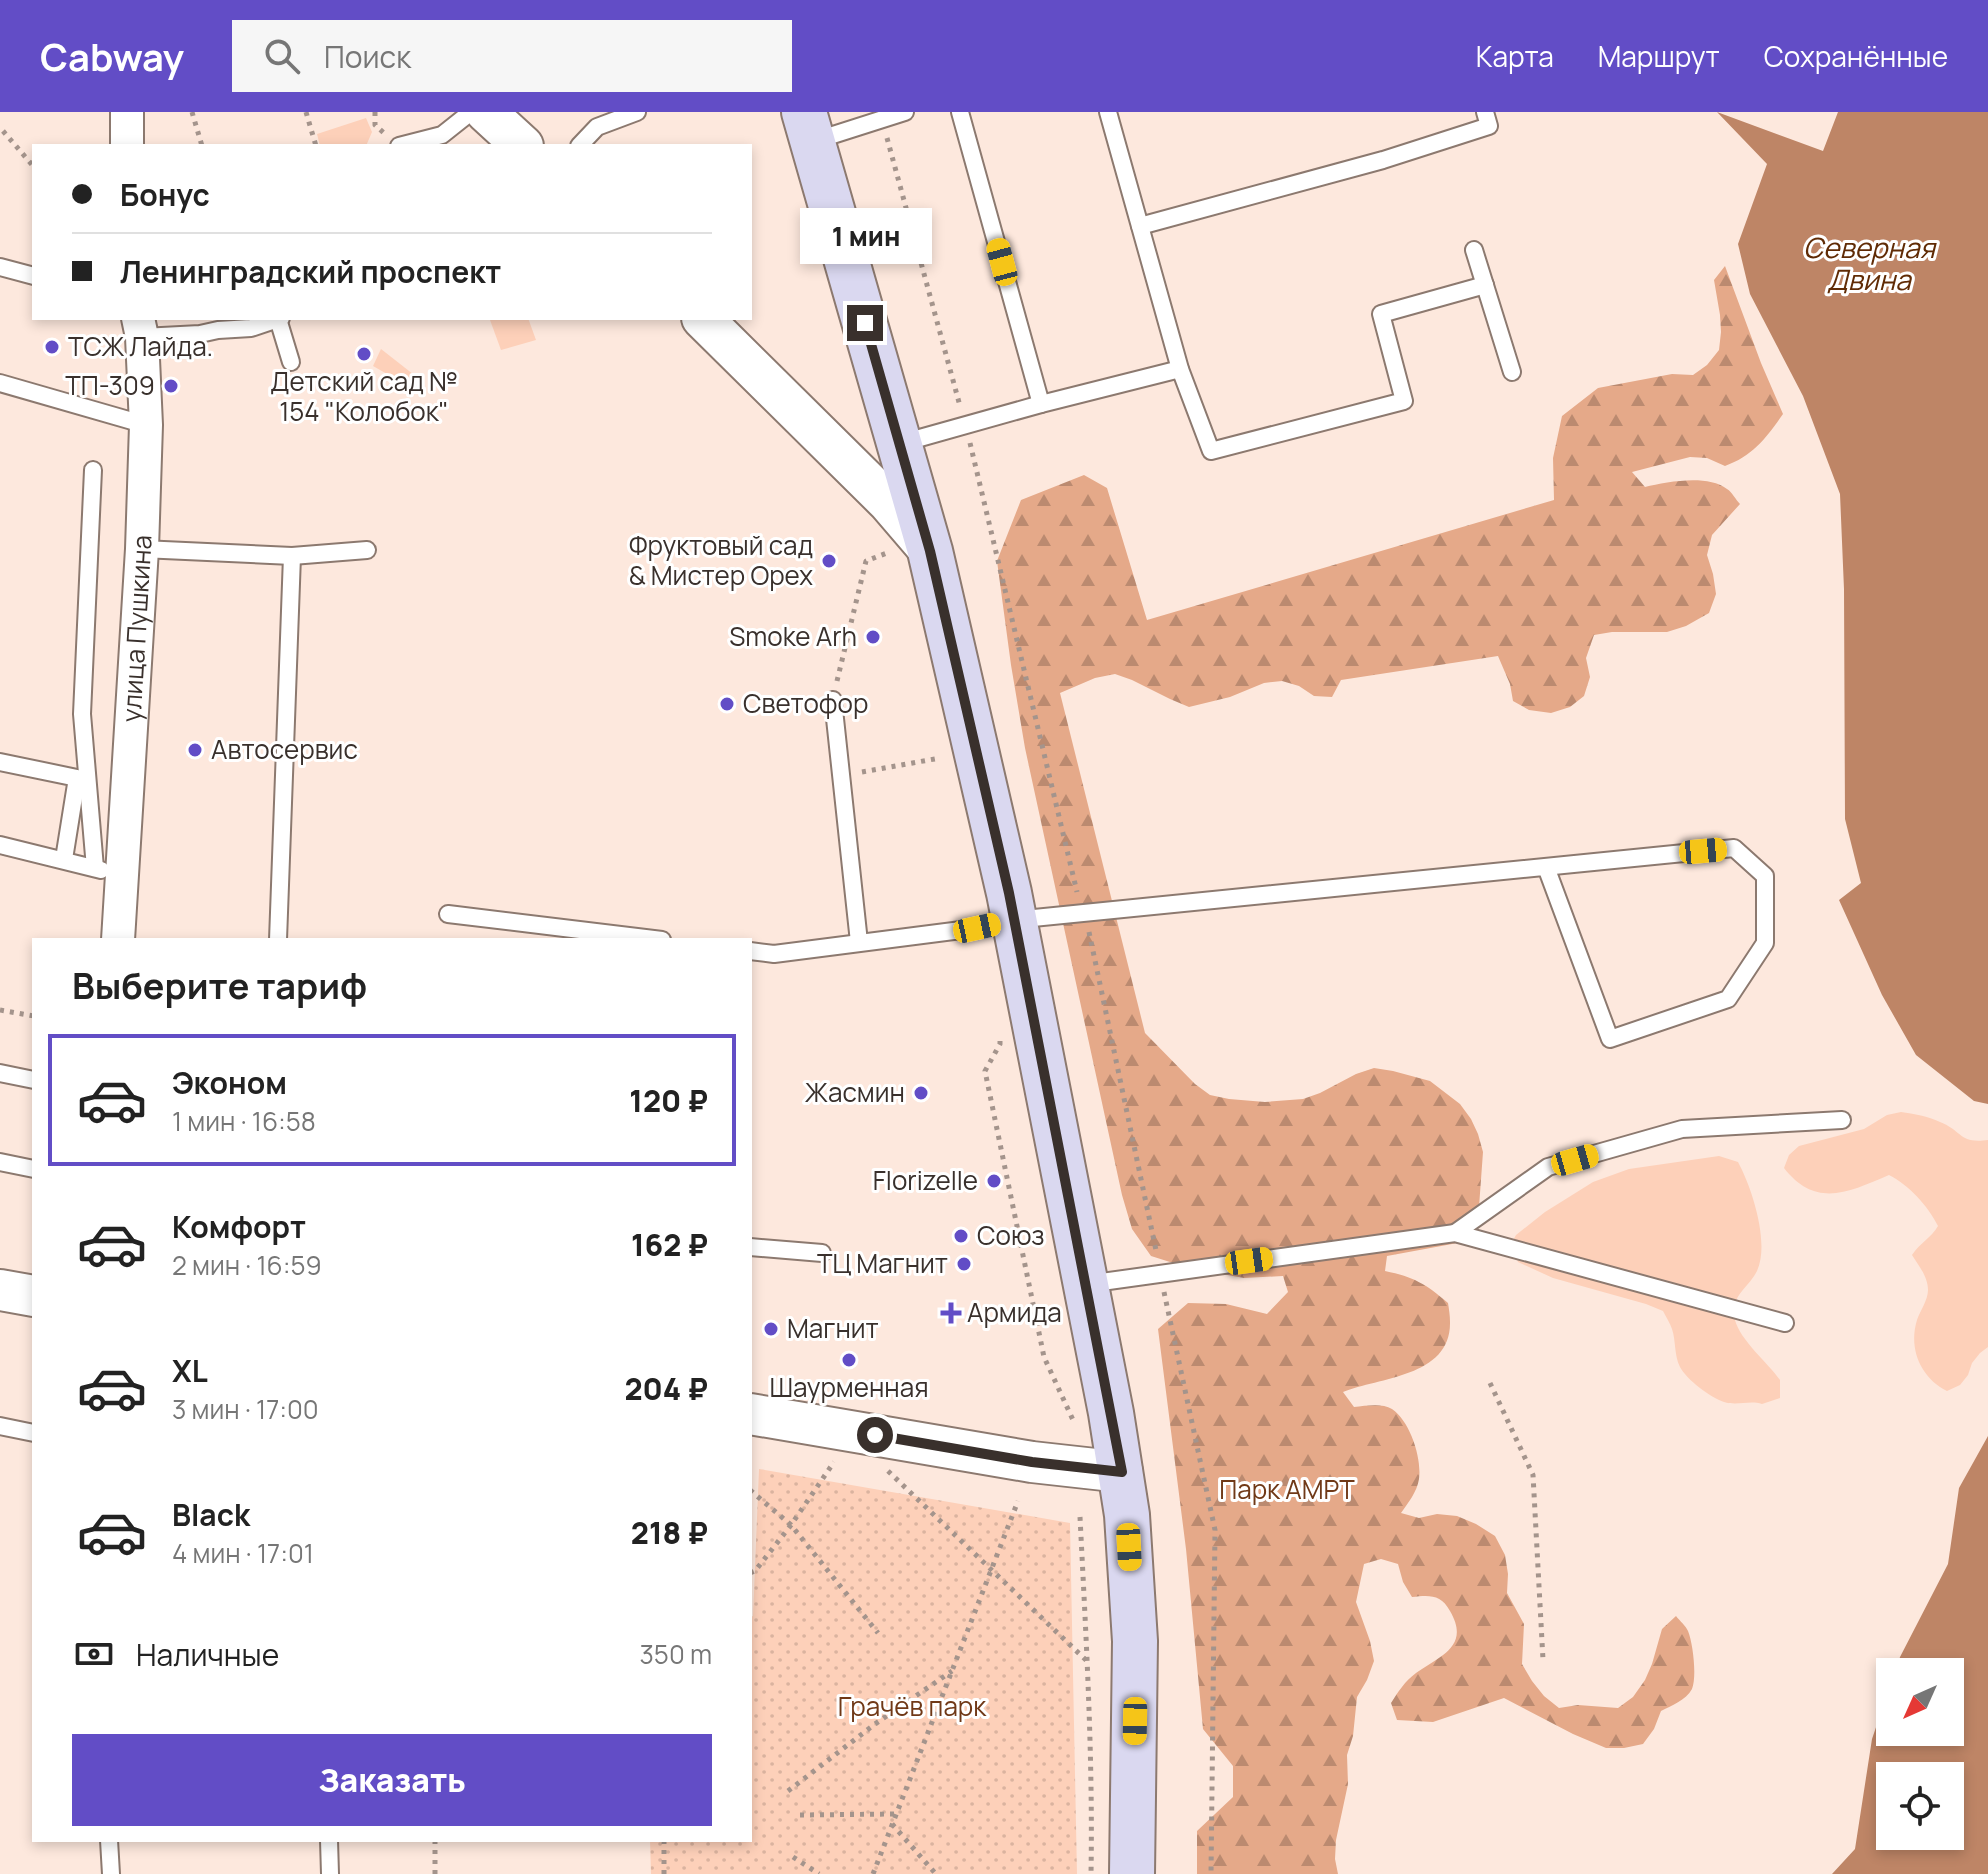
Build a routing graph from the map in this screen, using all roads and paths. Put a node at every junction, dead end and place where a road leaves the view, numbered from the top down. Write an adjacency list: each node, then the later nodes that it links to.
1 (127, 112): 16 (street)
2 (192, 112): 17 (path)
3 (306, 112): 18 (path)
4 (375, 112): 15 (path)
5 (471, 112): 19 (lane)
6 (486, 112): 20 (street)
7 (637, 112): 21 (lane)
8 (905, 112): 12 (lane)
9 (960, 112): 36 (lane)
10 (1108, 112): 23 (lane)
11 (1485, 112): 23 (lane)
12 (882, 119): 13 (lane); 38 (path)
13 (808, 127): 39 (main road)
14 (3, 131): 22 (path)
15 (383, 133)
16 (127, 144)
17 (201, 144)
18 (315, 144)
19 (407, 144)
20 (521, 144)
21 (581, 144)
22 (32, 165)
23 (1140, 226): 33 (lane)
24 (1474, 250): 27 (lane)
25 (0, 267): 26 (lane)
26 (32, 275)
27 (1485, 285): 33 (lane); 34 (lane)
28 (273, 320): 31 (lane)
29 (280, 320): 32 (lane)
30 (704, 320): 43 (street)
31 (140, 327): 37 (street, улица Пушкина)
32 (291, 362)
33 (1180, 369): 36 (lane)
34 (1512, 372)
35 (0, 383): 37 (lane)
36 (1041, 404): 38 (lane)
37 (146, 425): 41 (street, улица Пушкина)
38 (966, 426): 39 (lane); 53 (path)
39 (900, 444): 43 (main road)
40 (93, 470): 52 (lane)
41 (142, 549): 44 (lane); 52 (street, улица Пушкина)
42 (367, 550): 44 (lane)
43 (913, 550): 45 (path); 55 (main road)
44 (292, 556): 58 (lane)
45 (833, 700): 48 (lane)
46 (940, 758): 48 (path)
47 (0, 762): 50 (lane)
48 (841, 776): 60 (lane)
49 (0, 845): 50 (lane)
50 (64, 859): 52 (lane)
51 (1546, 867): 51 (lane); 53 (lane)
52 (109, 871): 57 (street, улица Пушкина)
53 (1085, 913): 55 (lane); 73 (path)
54 (448, 914): 56 (lane)
55 (1013, 920): 60 (lane); 74 (main road)
56 (605, 936): 59 (lane)
57 (118, 938)
58 (278, 938)
59 (634, 938)
60 (859, 942): 61 (lane)
61 (752, 951)
62 (0, 1010): 63 (path)
63 (32, 1016)
64 (997, 1029): 80 (path)
65 (0, 1073): 66 (lane)
66 (32, 1080)
67 (1842, 1120): 70 (lane)
68 (0, 1162): 69 (lane)
69 (32, 1169)
70 (1455, 1233): 73 (lane); 77 (lane)
71 (752, 1247): 72 (lane)
72 (822, 1253)
73 (1160, 1274): 74 (lane); 114 (path)
74 (1085, 1285): 85 (main road)
75 (0, 1290): 76 (street)
76 (32, 1296)
77 (1785, 1323)
78 (1490, 1383): 93 (path)
79 (752, 1414): 85 (street)
80 (1073, 1420)
81 (0, 1426): 82 (lane)
82 (32, 1433)
83 (835, 1461): 89 (path)
84 (887, 1470): 90 (path)
85 (1122, 1472): 113 (main road)
86 (752, 1492): 89 (path)
87 (1018, 1501): 90 (path)
88 (1080, 1517): 94 (path)
89 (791, 1525): 91 (path); 92 (path)
90 (992, 1570): 94 (path); 95 (path)
91 (752, 1572)
92 (878, 1633)
93 (1543, 1660)
94 (1088, 1662): 112 (path)
95 (954, 1670): 96 (path); 97 (path)
96 (788, 1791)
97 (896, 1814): 98 (path); 99 (path)
98 (800, 1815)
99 (892, 1824): 110 (path); 111 (path)
100 (109, 1842): 105 (lane)
101 (329, 1842): 106 (lane)
102 (435, 1842): 107 (path)
103 (664, 1842): 108 (path)
104 (793, 1857): 109 (path)
105 (111, 1874)
106 (330, 1874)
107 (435, 1874)
108 (664, 1874)
109 (819, 1874)
110 (873, 1874)
111 (936, 1874)
112 (1091, 1874)
113 (1132, 1874)
114 (1211, 1874)

